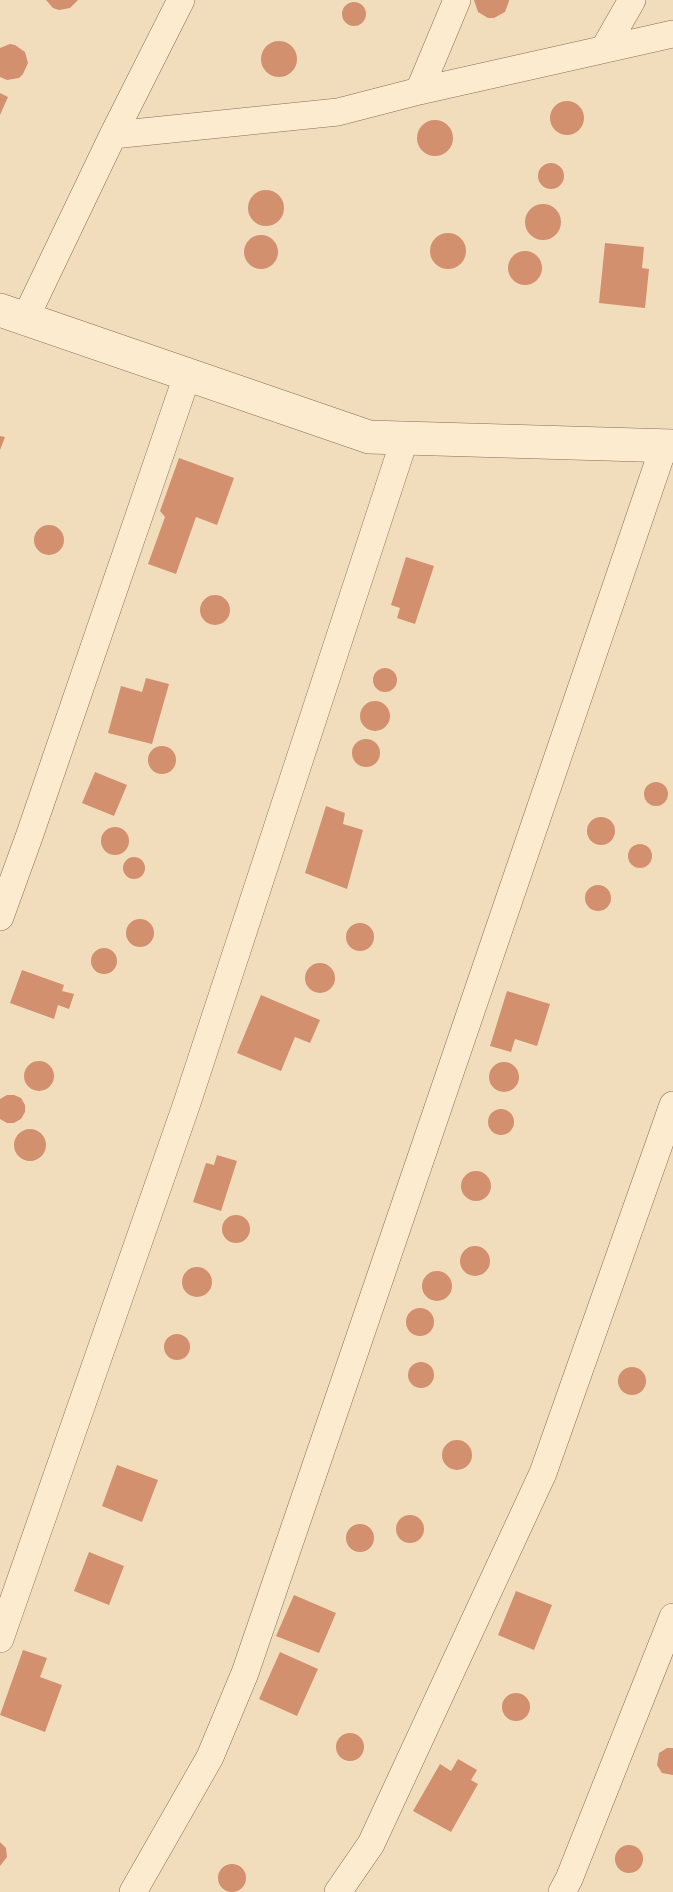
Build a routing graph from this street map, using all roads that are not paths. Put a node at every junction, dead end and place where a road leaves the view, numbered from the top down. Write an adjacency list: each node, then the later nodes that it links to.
1 (181, 0): 7 (street)
2 (458, 0): 6 (street)
3 (632, 0): 5 (street)
4 (673, 34): 5 (street)
5 (604, 49): 6 (street)
6 (419, 91): 7 (street)
7 (112, 135): 8 (street)
8 (12, 314): 9 (street)
9 (188, 373): 10 (street); 12 (street)
10 (405, 438): 11 (street); 15 (street)
11 (668, 446): 16 (street)
12 (0, 917)
13 (673, 1105): 17 (street)
14 (673, 1617): 18 (street)
15 (0, 1639)
16 (133, 1892)
17 (338, 1892)
18 (562, 1892)

